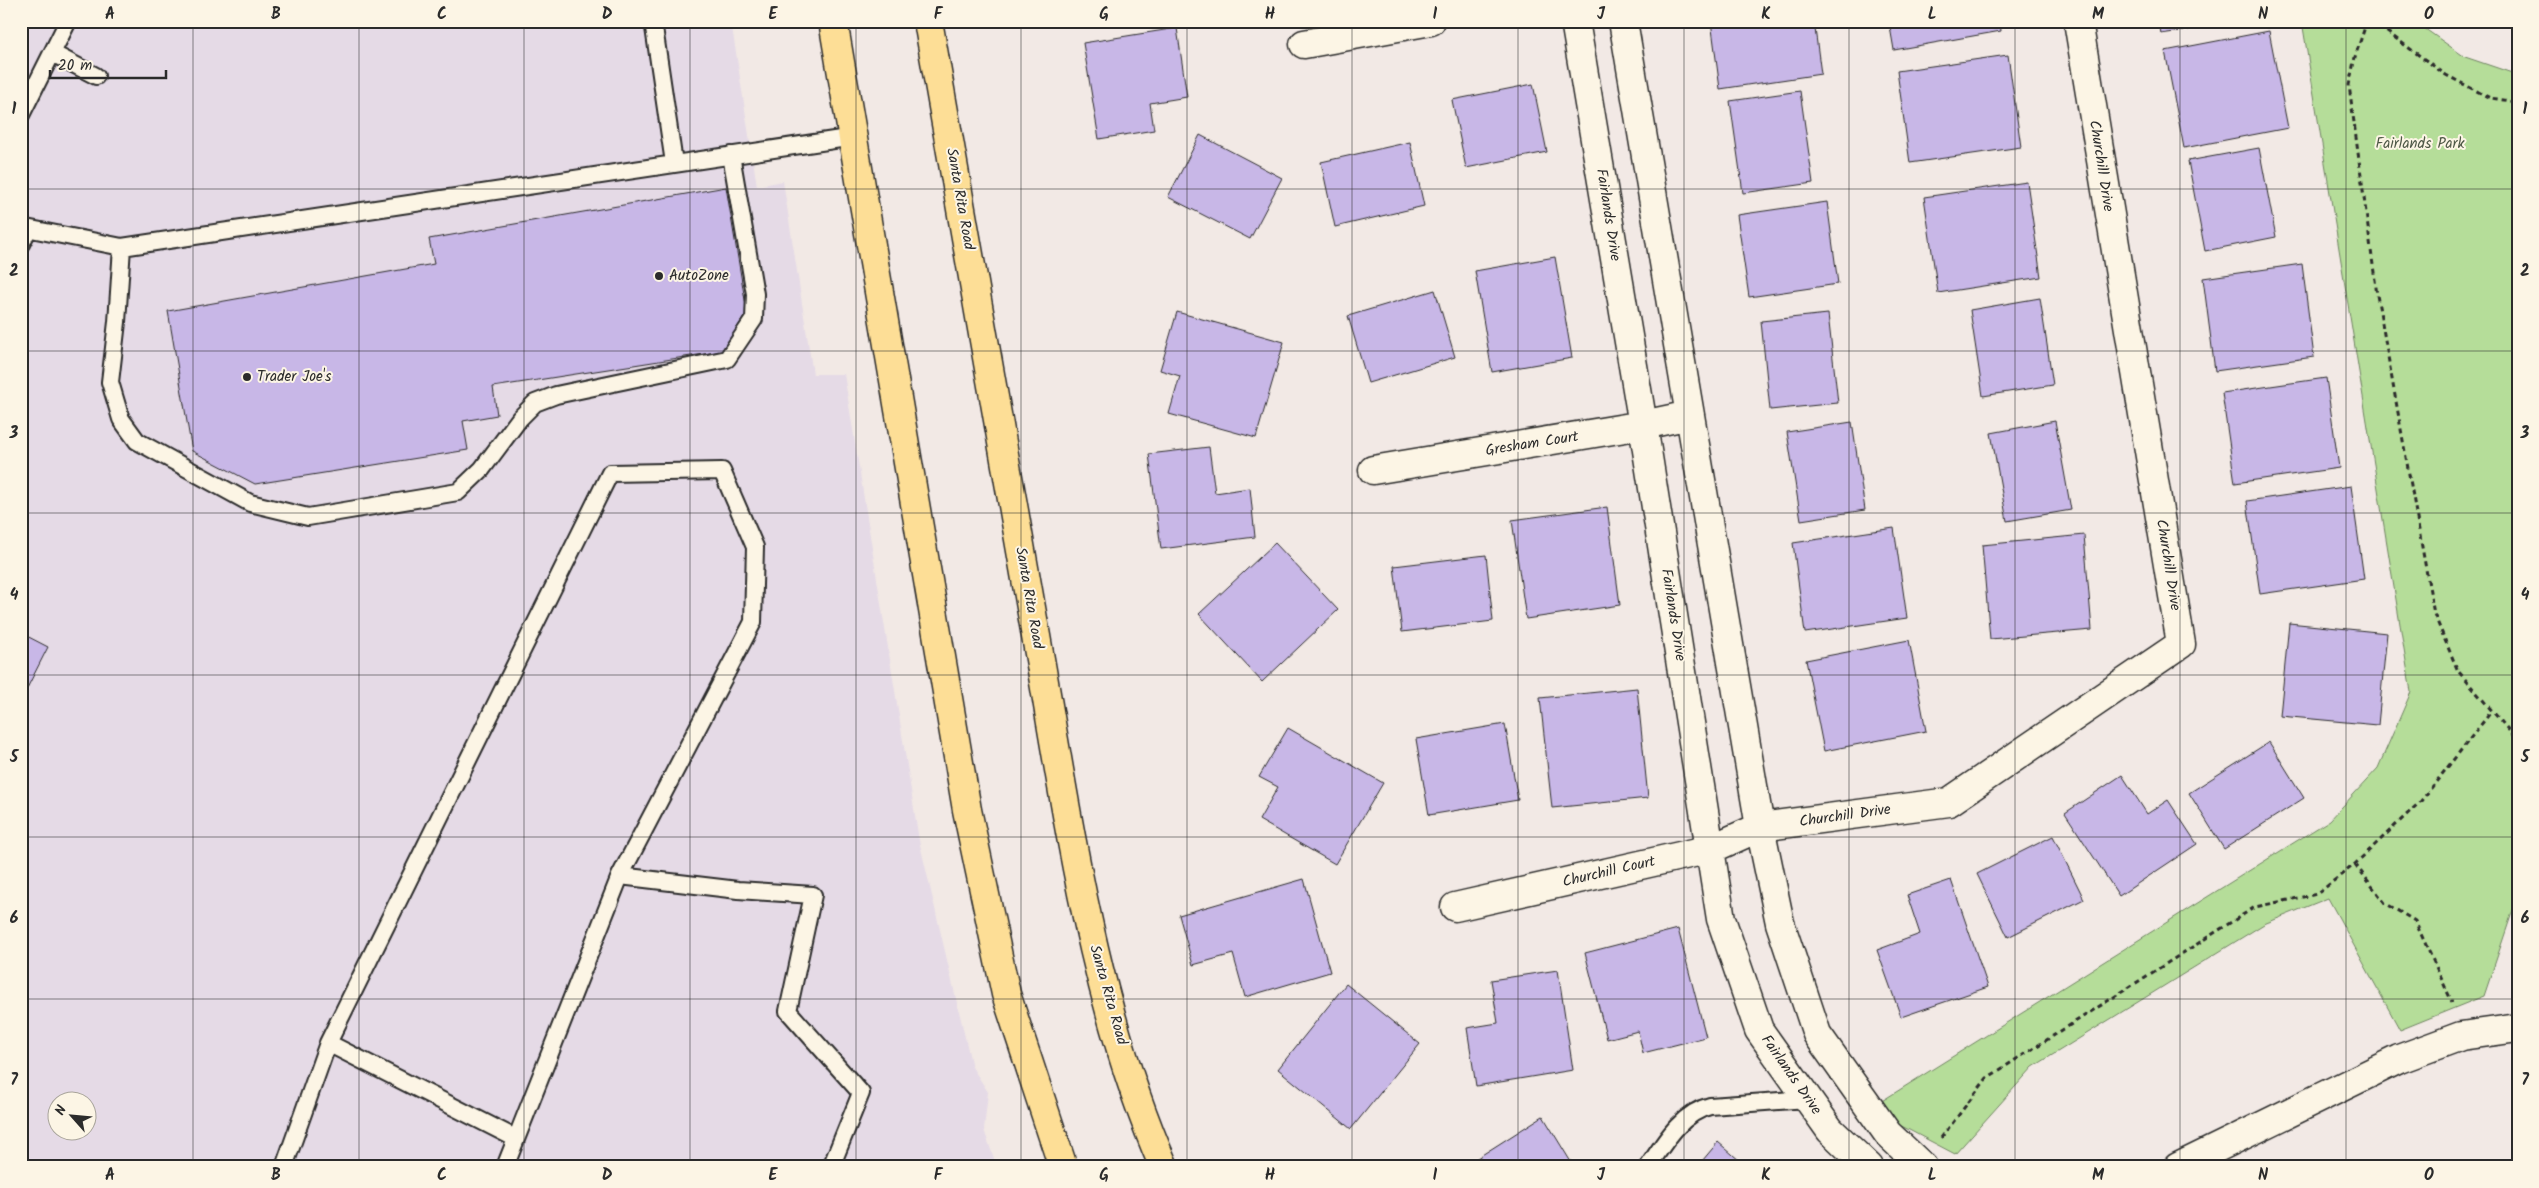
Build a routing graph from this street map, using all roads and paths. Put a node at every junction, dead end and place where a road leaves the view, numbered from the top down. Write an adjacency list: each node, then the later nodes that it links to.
1 (68, 21): 12 (lane)
2 (653, 21): 18 (lane)
3 (833, 21): 16 (main road)
4 (928, 21): 41 (main road, Santa Rita Road)
5 (1431, 21): 11 (street)
6 (1575, 21): 22 (street, Fairlands Drive)
7 (1623, 21): 21 (street)
8 (2078, 21): 26 (street, Churchill Drive)
9 (2367, 21): 24 (path)
10 (2372, 21): 14 (path)
11 (1304, 44)
12 (52, 53): 13 (lane); 15 (lane)
13 (96, 76)
14 (2518, 102)
15 (21, 115)
16 (854, 137): 17 (lane); 40 (main road)
17 (731, 155): 18 (lane); 20 (lane)
18 (674, 164): 20 (lane)
19 (24, 234): 20 (lane)
20 (122, 247)
21 (1690, 416): 22 (street, Gresham Court); 26 (street)
22 (1643, 426): 23 (street, Gresham Court); 27 (street, Fairlands Drive)
23 (1373, 470)
24 (2491, 712): 25 (path); 28 (path)
25 (2518, 741)
26 (1760, 827): 27 (street, Churchill Court); 36 (street)
27 (1711, 849): 30 (street, Churchill Court); 34 (street, Fairlands Drive)
28 (2354, 864): 32 (path); 36 (path)
29 (620, 876): 33 (lane); 35 (lane); 39 (lane)
30 (1455, 907)
31 (2518, 1028): 32 (street)
32 (2461, 1036): 44 (street)
33 (328, 1043): 35 (lane); 37 (lane)
34 (1808, 1099): 42 (lane); 43 (street, Fairlands Drive)
35 (515, 1138): 38 (lane)
36 (1930, 1155)
37 (284, 1167)
38 (505, 1167)
39 (832, 1167)
40 (1063, 1167)
41 (1164, 1167)
42 (1648, 1167)
43 (1869, 1167)
44 (2178, 1167)

